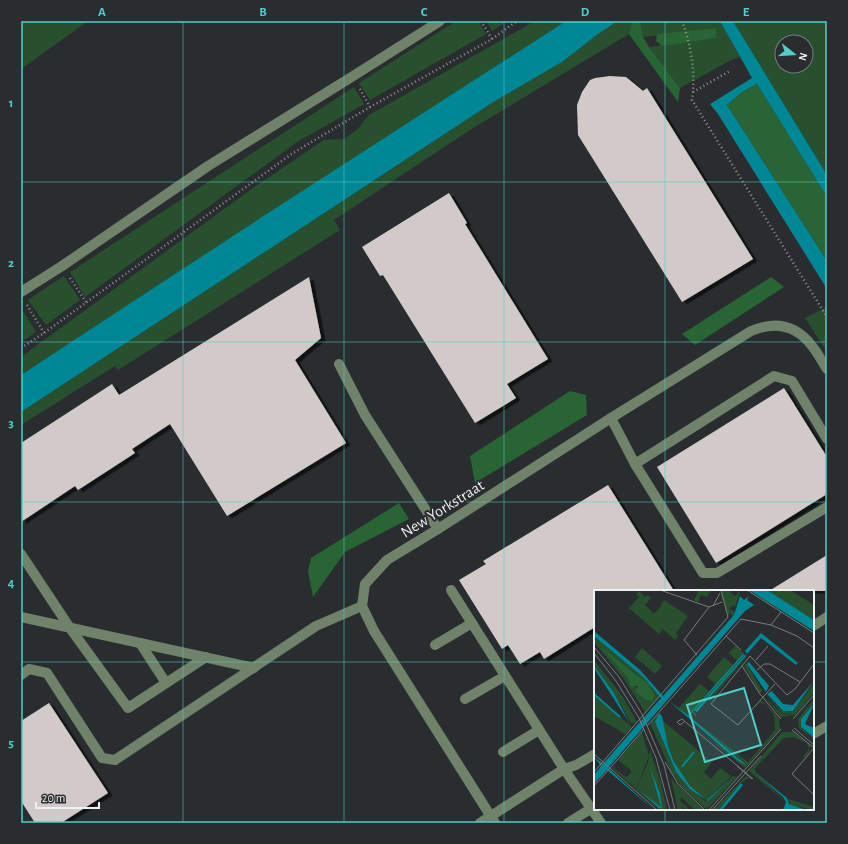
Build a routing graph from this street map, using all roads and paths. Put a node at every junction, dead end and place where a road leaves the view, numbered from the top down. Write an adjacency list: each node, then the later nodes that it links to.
1 (440, 21): 7 (street)
2 (481, 21): 5 (path)
3 (517, 21): 5 (path)
4 (682, 21): 8 (path)
5 (492, 39): 9 (path)
6 (730, 71): 8 (path)
7 (353, 77): 9 (path); 10 (street)
8 (693, 92): 14 (path)
9 (370, 106): 12 (path)
10 (62, 266): 11 (street); 12 (path)
11 (21, 292)
12 (86, 302): 15 (path)
13 (25, 303): 15 (path)
14 (827, 317)
15 (44, 333): 16 (path)
16 (21, 348)
17 (339, 364): 23 (street)
18 (827, 369): 19 (street, New Yorkstraat)
19 (611, 418): 21 (street); 23 (street, New Yorkstraat)
20 (827, 439): 21 (street)
21 (635, 464): 22 (street)
22 (827, 507)
23 (438, 529): 26 (street, New Yorkstraat)
24 (21, 554): 31 (street)
25 (451, 590): 29 (street)
26 (362, 606): 35 (street); 47 (street)
27 (21, 617): 31 (street)
28 (827, 617): 30 (street)
29 (472, 623): 33 (street); 37 (street)
30 (814, 625)
31 (70, 628): 32 (street); 38 (street)
32 (140, 643): 34 (street); 38 (street)
33 (435, 645)
34 (206, 657): 35 (street); 38 (street)
35 (254, 668): 36 (street)
36 (21, 675)
37 (505, 676): 39 (street); 41 (street)
38 (166, 684)
39 (465, 699)
40 (827, 726): 42 (street)
41 (539, 730): 43 (street); 45 (street)
42 (814, 733)
43 (503, 752)
44 (594, 755): 45 (street)
45 (564, 769): 46 (street); 47 (street)
46 (592, 808): 49 (street); 50 (street)
47 (493, 819): 48 (street)
48 (480, 823)
49 (568, 823)
50 (601, 823)

